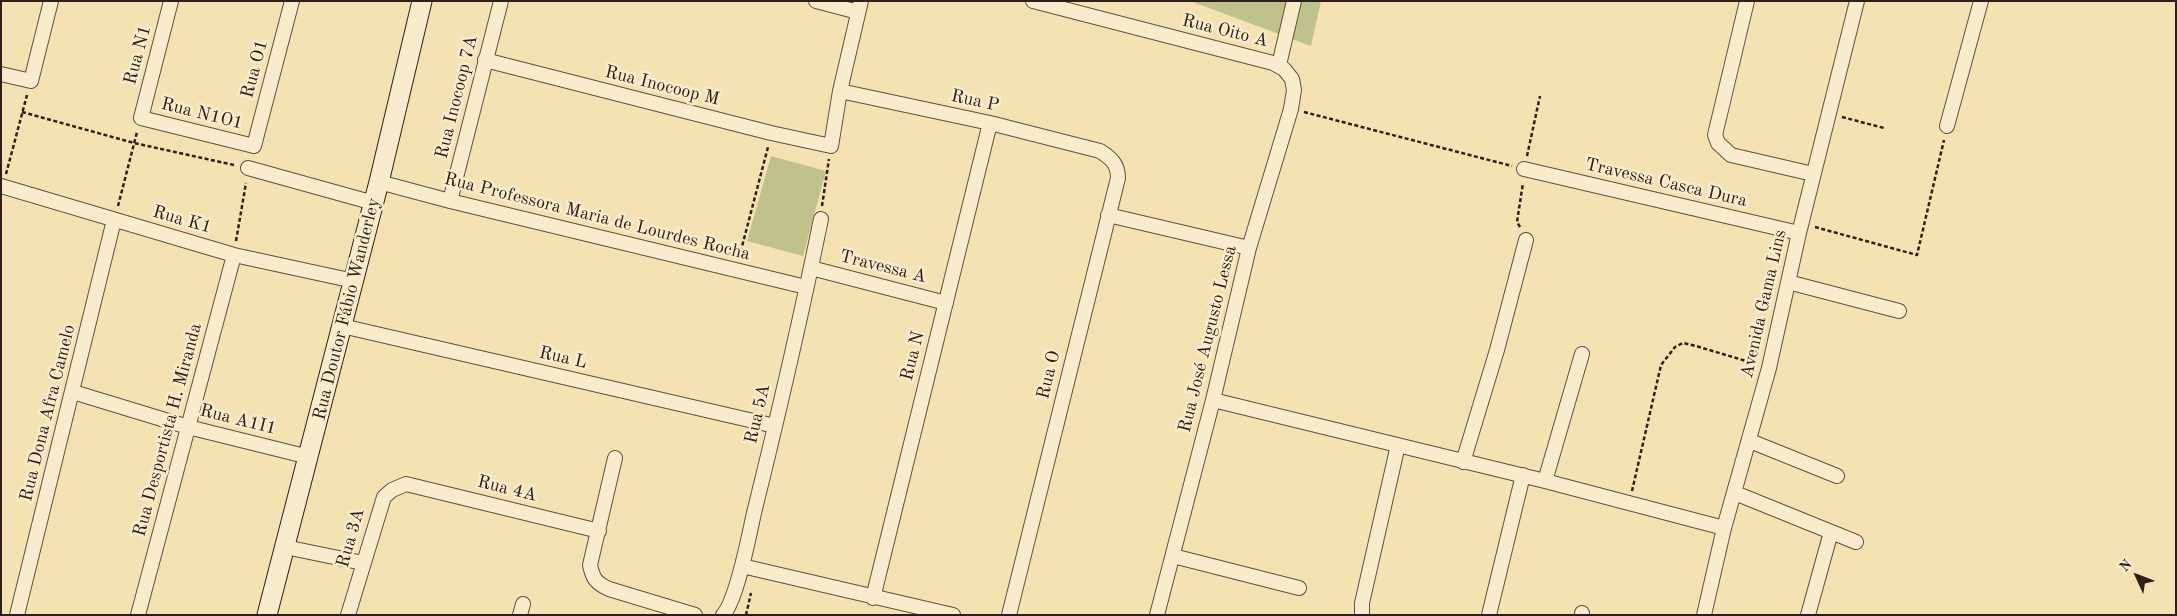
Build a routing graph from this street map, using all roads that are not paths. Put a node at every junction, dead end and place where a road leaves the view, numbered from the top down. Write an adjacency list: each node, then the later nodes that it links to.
1 (51, 1): 15 (street)
2 (171, 1): 17 (street, Rua N1)
3 (292, 1): 20 (street, Rua O1)
4 (422, 1): 25 (street, Rua Doutor Fábio Wanderley)
5 (501, 1): 13 (street, Rua Inocoop 7A)
6 (816, 1): 12 (street)
7 (1033, 1): 14 (street, Rua Oito A)
8 (1294, 1): 14 (street)
9 (1747, 1): 24 (street)
10 (1857, 1): 24 (street, Avenida Gama Lins)
11 (1981, 1): 19 (street)
12 (860, 7): 16 (street)
13 (486, 60): 16 (street, Rua Inocoop M); 27 (street, Rua Inocoop 7A)
14 (1284, 69): 34 (street, Rua José Augusto Lessa)
15 (1, 74)
16 (840, 91): 18 (street, Rua P)
17 (141, 118): 20 (street, Rua N1O1)
18 (990, 123): 21 (street, Rua P); 40 (street, Rua N)
19 (1947, 126)
20 (254, 146)
21 (1100, 151): 29 (street, Rua O)
22 (248, 168): 28 (street)
23 (1524, 169): 32 (street, Travessa Casca Dura)
24 (1813, 174): 32 (street, Avenida Gama Lins)
25 (379, 182): 27 (street, Rua Professora Maria de Lourdes Rocha); 28 (street, Rua Doutor Fábio Wanderley)
26 (2, 189): 31 (street, Rua K1)
27 (450, 201): 39 (street, Rua Professora Maria de Lourdes Rocha)
28 (374, 203): 37 (street, Rua Doutor Fábio Wanderley)
29 (1108, 215): 34 (street); 75 (street, Rua O)
30 (820, 219): 36 (street, Rua 5A)
31 (114, 220): 35 (street, Rua K1); 44 (street, Rua Dona Afra Camelo)
32 (1800, 228): 38 (street, Avenida Gama Lins)
33 (1526, 240): 52 (street)
34 (1249, 248): 45 (street, Rua José Augusto Lessa)
35 (234, 255): 37 (street, Rua K1); 47 (street, Rua Desportista H. Miranda)
36 (810, 268): 39 (street, Rua 5A); 40 (street, Travessa A)
37 (354, 281): 42 (street, Rua Doutor Fábio Wanderley)
38 (1788, 282): 41 (street); 48 (street, Avenida Gama Lins)
39 (806, 287): 46 (street, Rua 5A)
40 (946, 302): 67 (street, Rua N)
41 (1899, 311)
42 (342, 326): 46 (street, Rua L); 50 (street, Rua Doutor Fábio Wanderley)
43 (1582, 354): 55 (street)
44 (73, 392): 47 (street, Rua A1I1); 68 (street, Rua Dona Afra Camelo)
45 (1213, 400): 49 (street); 63 (street, Rua José Augusto Lessa)
46 (775, 426): 65 (street, Rua 5A)
47 (188, 427): 50 (street, Rua A1I1); 69 (street, Rua Desportista H. Miranda)
48 (1750, 441): 54 (street); 57 (street, Avenida Gama Lins)
49 (1398, 445): 52 (street); 77 (street)
50 (308, 457): 62 (street, Rua Doutor Fábio Wanderley)
51 (615, 458): 59 (street)
52 (1463, 462): 53 (street)
53 (1523, 475): 55 (street); 78 (street)
54 (1837, 476)
55 (1546, 480): 58 (street)
56 (406, 484): 59 (street, Rua 4A); 64 (street, Rua 3A)
57 (1735, 493): 58 (street, Avenida Gama Lins); 60 (street)
58 (1724, 528): 79 (street, Avenida Gama Lins)
59 (598, 531): 72 (street)
60 (1831, 532): 61 (street); 80 (street)
61 (1856, 542)
62 (285, 547): 64 (street); 70 (street, Rua Doutor Fábio Wanderley)
63 (1172, 556): 66 (street); 76 (street, Rua José Augusto Lessa)
64 (363, 563): 71 (street, Rua 3A)
65 (742, 566): 67 (street); 73 (street, Rua 5A)
66 (1298, 588)
67 (874, 598): 74 (street)
68 (17, 615)
69 (138, 615)
70 (267, 615)
71 (348, 615)
72 (695, 615)
73 (723, 615)
74 (953, 615)
75 (1009, 615)
76 (1157, 615)
77 (1362, 615)
78 (1489, 615)
79 (1704, 615)
80 (1808, 615)

